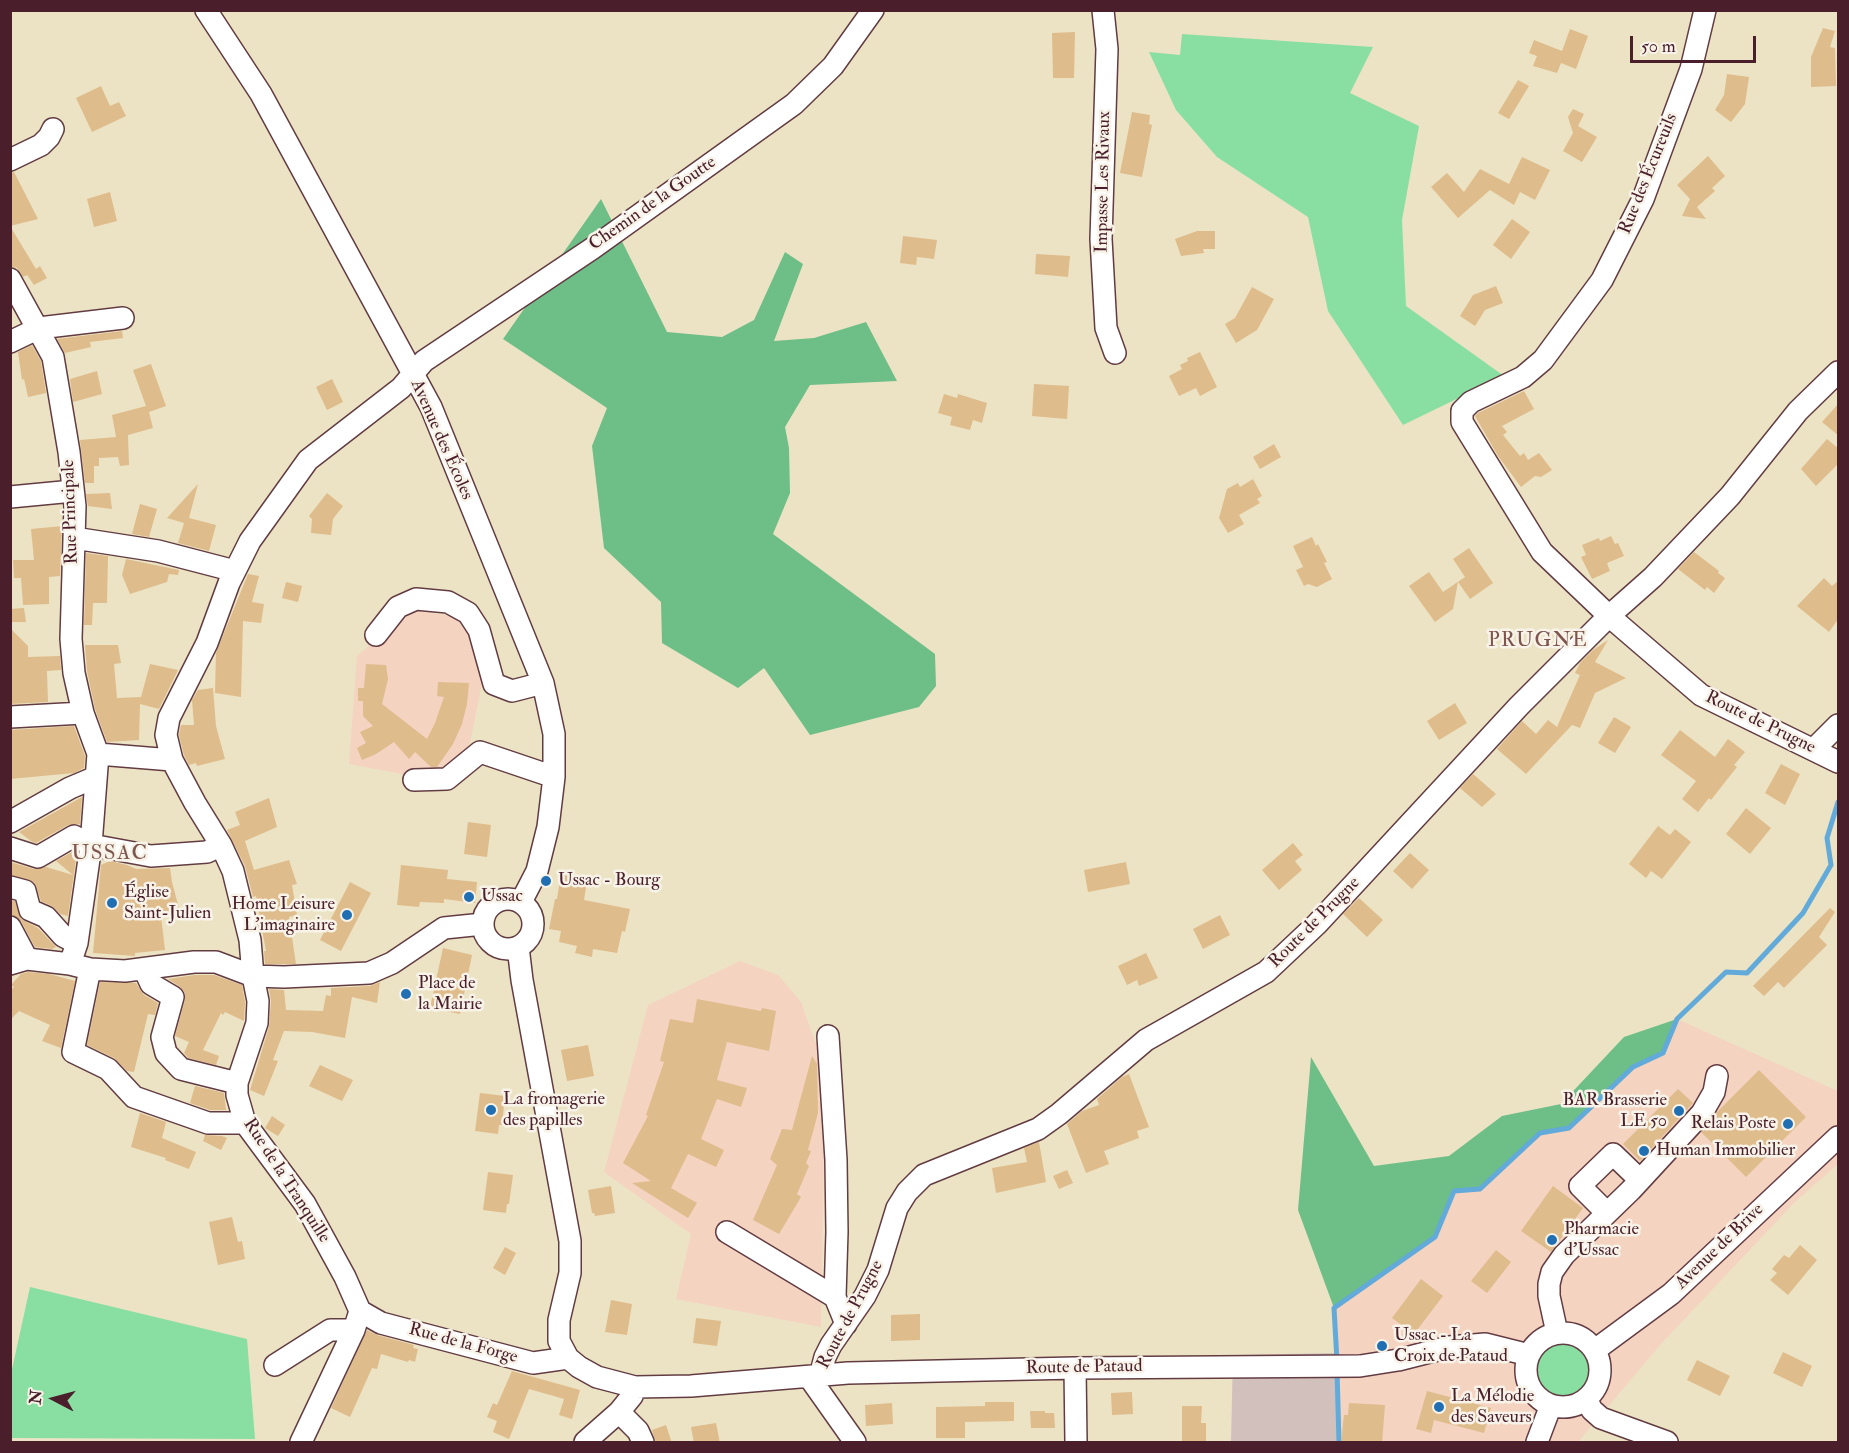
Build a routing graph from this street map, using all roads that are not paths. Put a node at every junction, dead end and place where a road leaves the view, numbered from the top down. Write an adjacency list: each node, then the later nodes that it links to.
1 (206, 10): 13 (street, Avenue des Écoles)
2 (873, 10): 13 (street, Chemin de la Goutte)
3 (1103, 10): 11 (street, Impasse Les Rivaux)
4 (1705, 10): 18 (street, Rue des Écureuils)
5 (53, 129): 6 (street)
6 (10, 160)
7 (10, 279): 9 (street, Rue Principale)
8 (123, 318): 9 (street)
9 (39, 328): 10 (street); 14 (street, Rue Principale)
10 (10, 342)
11 (1115, 353)
12 (1839, 372): 18 (street)
13 (411, 374): 17 (street, Chemin de la Goutte); 20 (street, Avenue des Écoles)
14 (73, 491): 15 (street); 16 (street, Rue Principale)
15 (10, 497)
16 (74, 538): 17 (street); 21 (street, Rue Principale)
17 (235, 571): 26 (street, Rue de la Tranquille)
18 (1609, 616): 24 (street, Route de Prugne); 55 (street, Route de Prugne)
19 (376, 634): 20 (street)
20 (543, 683): 29 (street, Avenue des Écoles)
21 (83, 712): 22 (street); 25 (street, Rue Principale)
22 (10, 717)
23 (1839, 725): 24 (street)
24 (1814, 749): 27 (street, Route de Prugne)
25 (98, 754): 26 (street); 28 (street)
26 (172, 760): 33 (street, Rue de la Tranquille)
27 (1839, 762)
28 (96, 777): 31 (street); 32 (street)
29 (554, 777): 30 (street); 36 (street, Avenue des Écoles)
30 (414, 780)
31 (10, 822)
32 (91, 845): 33 (street); 34 (street); 39 (street)
33 (221, 845): 44 (street, Rue de la Tranquille)
34 (10, 848)
35 (10, 887): 39 (street)
36 (521, 902): 37 (street); 40 (street)
37 (483, 924): 40 (street); 44 (street)
38 (10, 927): 41 (street)
39 (77, 943): 42 (street)
40 (518, 947): 59 (street)
41 (19, 962): 42 (street)
42 (80, 967): 43 (street); 48 (street)
43 (144, 969): 44 (street); 47 (street)
44 (253, 976): 47 (street, Rue de la Tranquille)
45 (828, 1035): 53 (street)
46 (1717, 1076): 50 (street)
47 (237, 1083): 48 (street, Rue de la Tranquille)
48 (245, 1123): 54 (street, Rue de la Tranquille)
49 (1839, 1137): 57 (street, Avenue de Brive)
50 (1640, 1180): 51 (street); 51 (street)
51 (1607, 1213): 56 (street)
52 (727, 1232): 53 (street)
53 (835, 1297): 55 (street)
54 (357, 1321): 59 (street, Rue de la Forge); 60 (street); 67 (street)
55 (846, 1324): 62 (street, Route de Prugne)
56 (1557, 1333): 57 (street); 58 (street)
57 (1595, 1350): 64 (street)
58 (1529, 1355): 61 (street, Route de Pataud); 65 (street)
59 (568, 1358): 63 (street, Route de Pataud)
60 (275, 1365)
61 (1075, 1368): 62 (street, Route de Pataud); 71 (street)
62 (814, 1377): 63 (street, Route de Pataud); 70 (street)
63 (635, 1388): 66 (street)
64 (1586, 1399): 65 (street); 73 (street)
65 (1551, 1405): 72 (street)
66 (619, 1412): 68 (street); 69 (street)
67 (302, 1443)
68 (585, 1443)
69 (644, 1443)
70 (855, 1443)
71 (1076, 1443)
72 (1537, 1443)
73 (1667, 1443)

